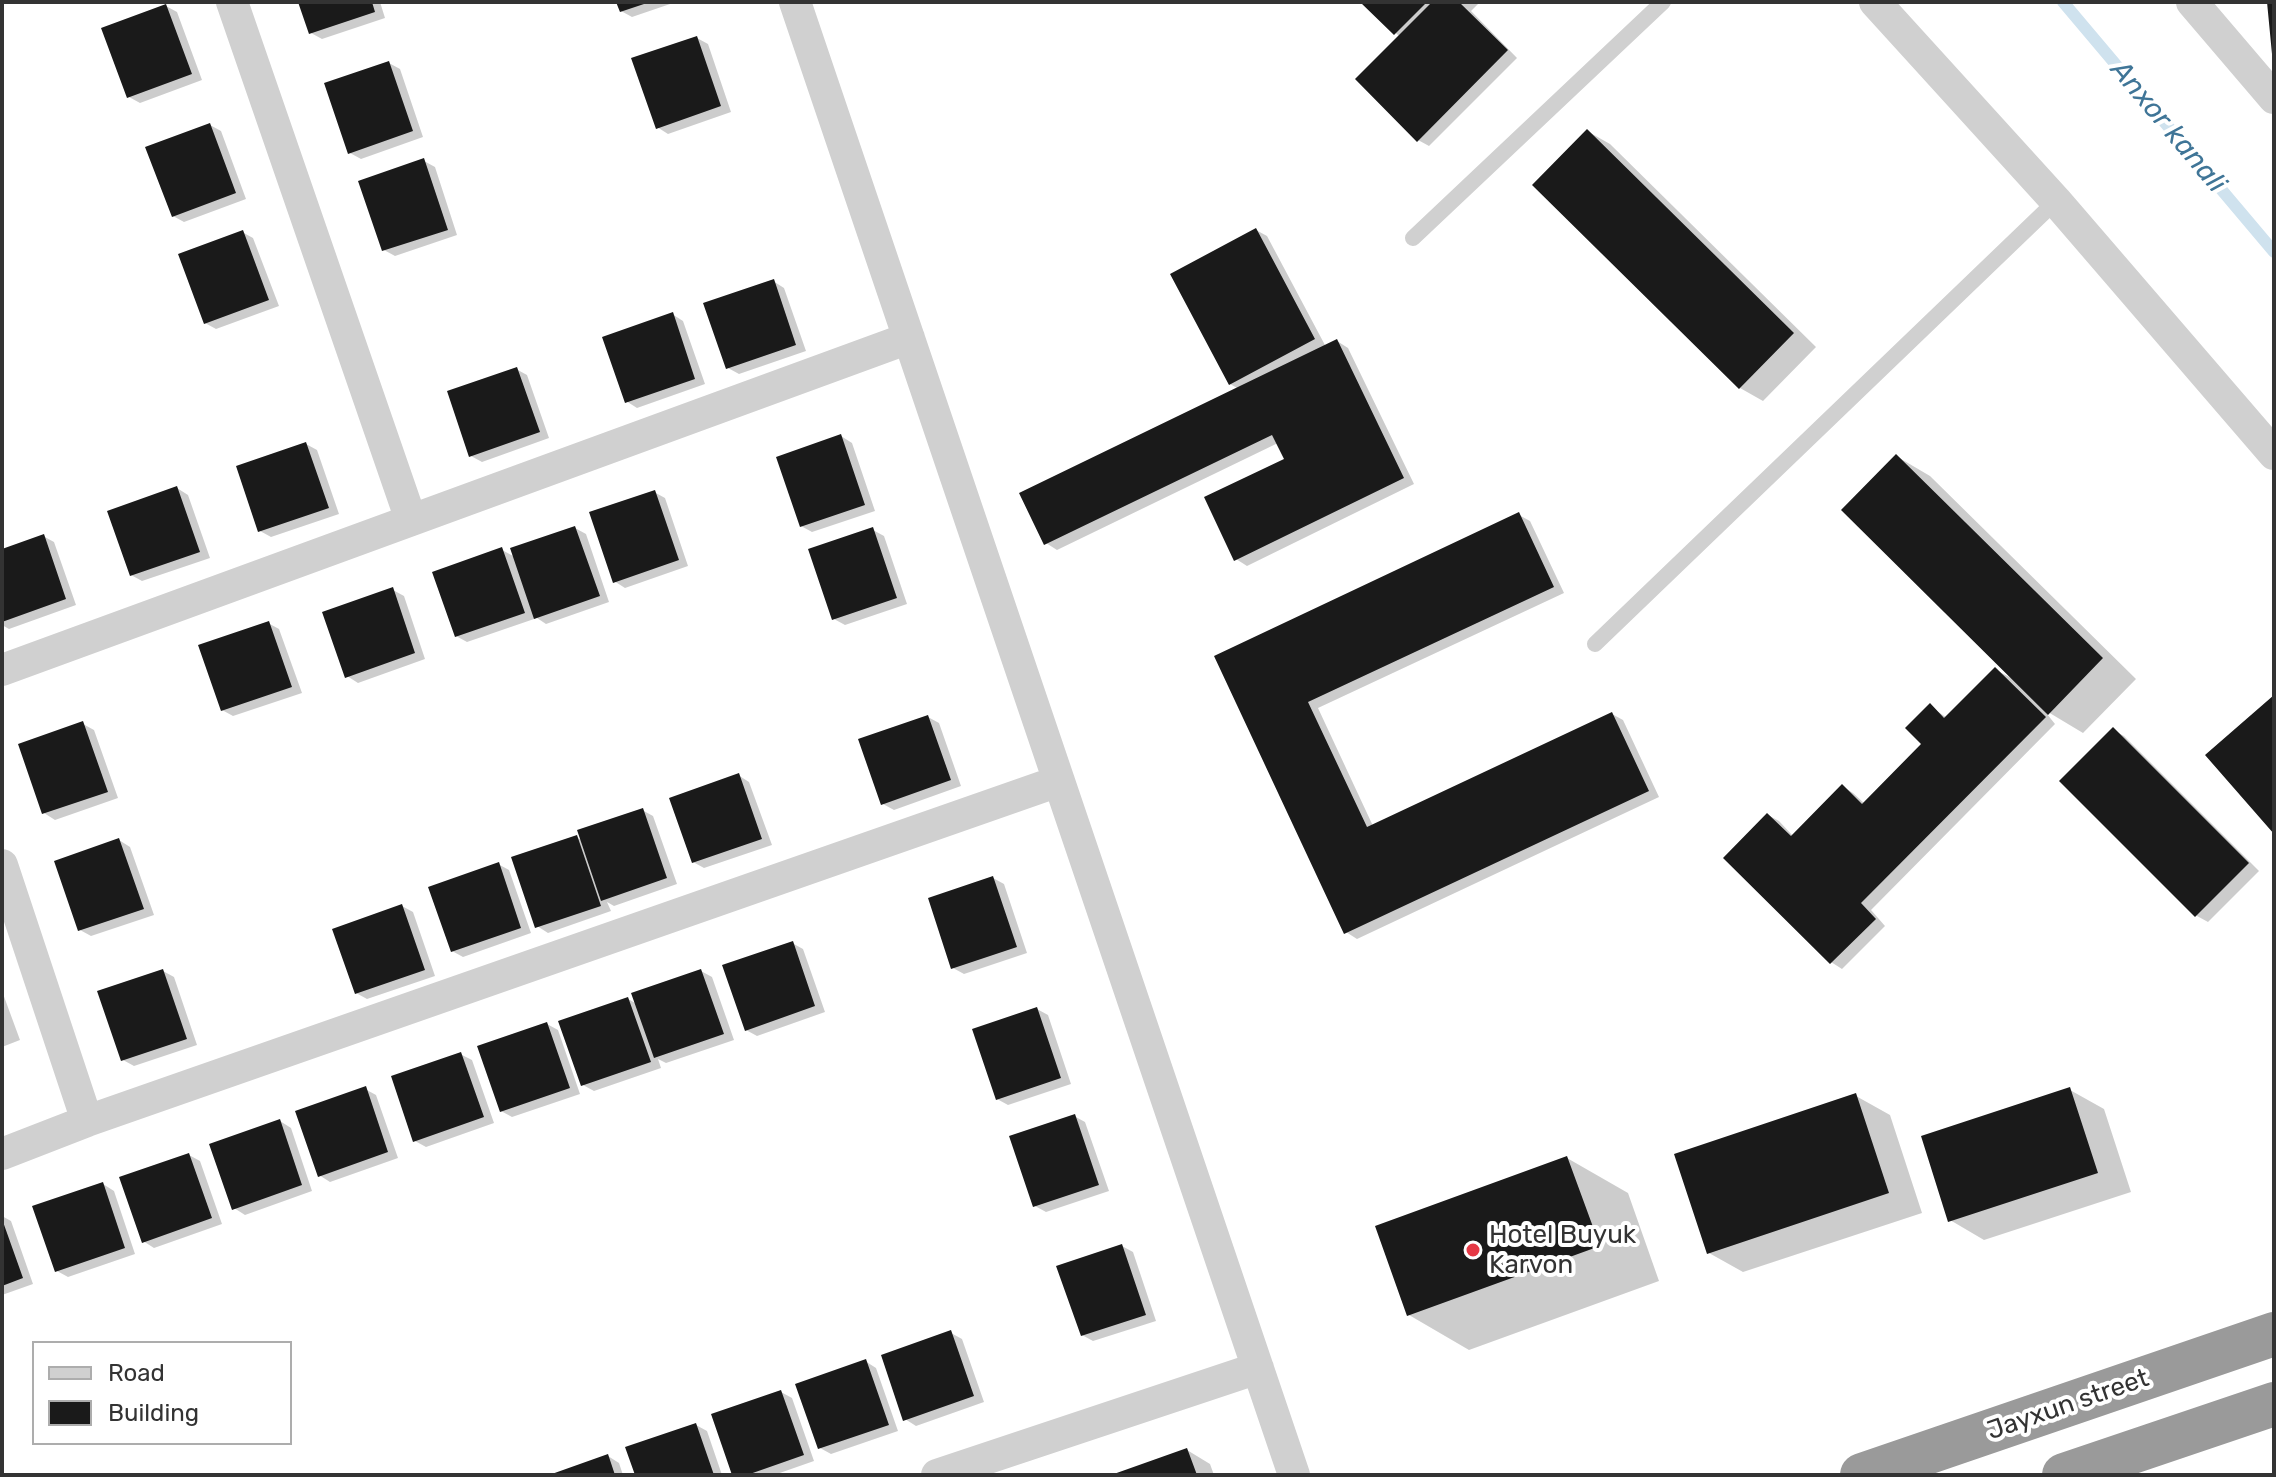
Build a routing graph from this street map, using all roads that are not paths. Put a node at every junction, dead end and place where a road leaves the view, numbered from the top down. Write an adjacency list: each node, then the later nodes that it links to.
1 (232, 2): 11 (street)
2 (795, 2): 9 (street)
3 (1663, 2): 8 (lane)
4 (1875, 2): 7 (street)
5 (2192, 2): 6 (street)
6 (2274, 98)
7 (2056, 201): 10 (street); 12 (lane)
8 (1413, 238)
9 (909, 338): 11 (street); 14 (street)
10 (2274, 454)
11 (411, 520): 13 (street)
12 (1595, 644)
13 (2, 670)
14 (1059, 781): 16 (street); 19 (street)
15 (2, 865): 16 (street)
16 (87, 1121): 17 (street)
17 (2, 1154)
18 (2274, 1334): 23 (highway, Jayxun street)
19 (1258, 1368): 21 (street); 22 (street)
20 (2274, 1404): 24 (highway)
21 (937, 1475)
22 (1294, 1475)
23 (1862, 1475)
24 (2064, 1475)

